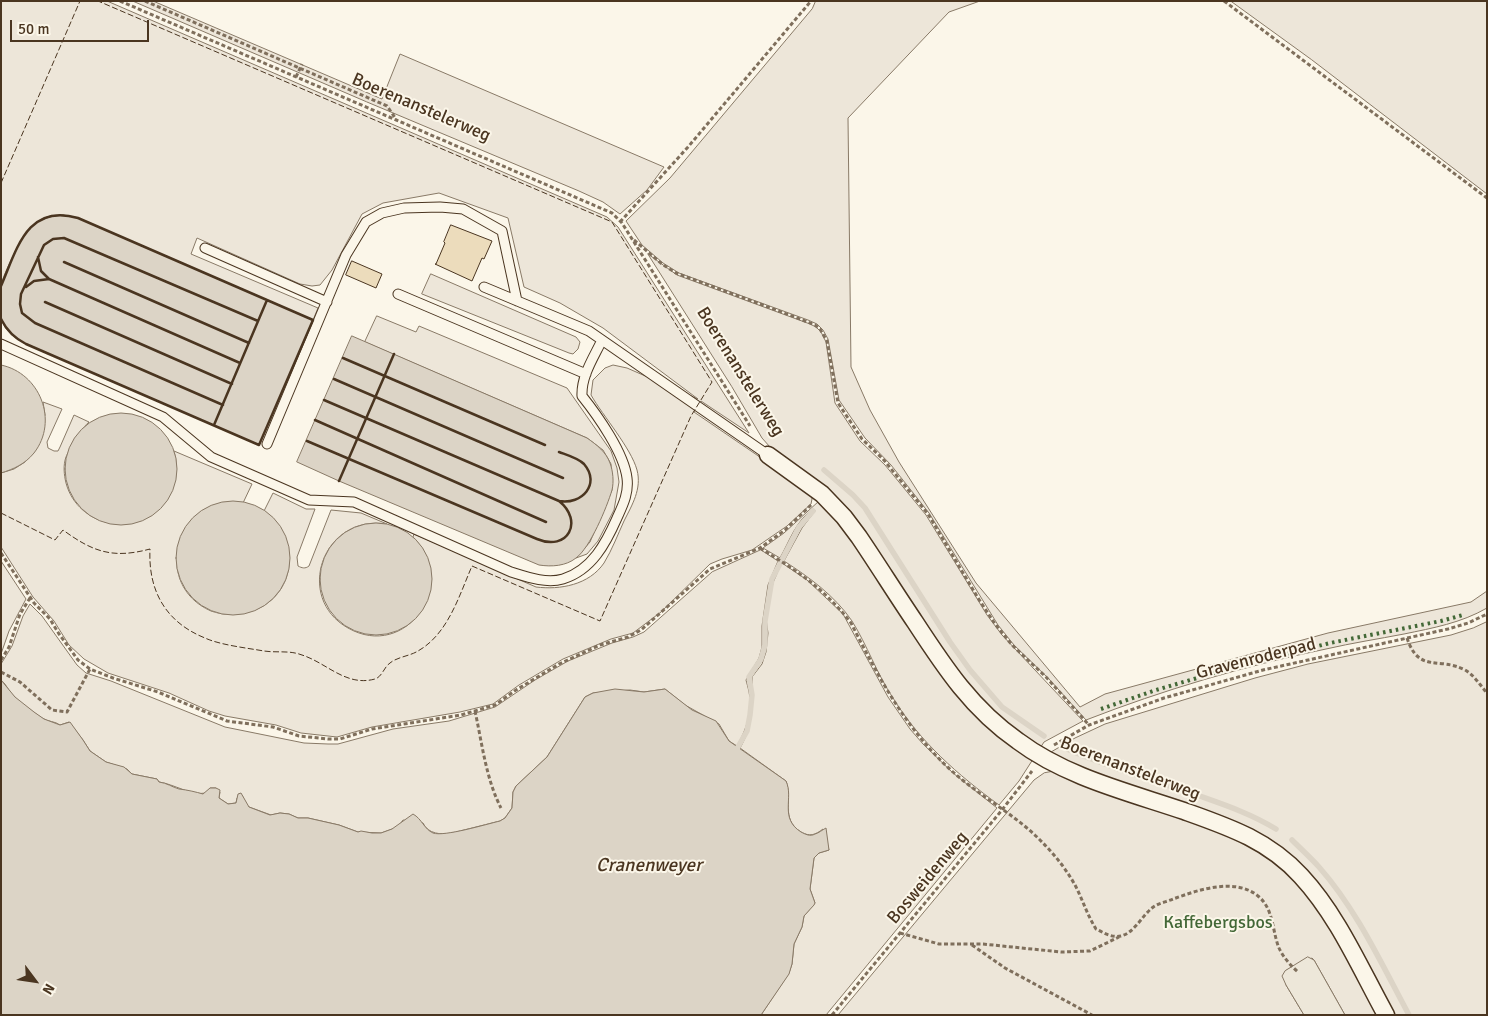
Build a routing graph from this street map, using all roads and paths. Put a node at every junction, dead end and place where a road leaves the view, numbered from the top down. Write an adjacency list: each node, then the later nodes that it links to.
1 (120, 1): 7 (path, Boerenanstelerweg)
2 (145, 1): 6 (path)
3 (811, 1): 10 (path)
4 (1224, 1): 9 (path)
5 (302, 64): 6 (path)
6 (300, 68): 7 (path); 8 (path)
7 (296, 77): 8 (path, Boerenanstelerweg)
8 (397, 120): 10 (path, Boerenanstelerweg)
9 (1487, 198)
10 (620, 222): 11 (path, Boerenanstelerweg)
11 (630, 236): 20 (path, Boerenanstelerweg); 34 (path)
12 (205, 248): 16 (lane)
13 (484, 287): 15 (lane)
14 (398, 294): 19 (lane)
15 (517, 301): 16 (lane); 17 (lane)
16 (327, 302): 21 (lane)
17 (602, 340): 19 (lane); 22 (lane)
18 (1, 344): 19 (lane)
19 (586, 374)
20 (753, 431)
21 (267, 444)
22 (768, 455): 23 (street, Boerenanstelerweg)
23 (822, 494): 24 (path); 35 (street, Boerenanstelerweg)
24 (760, 548): 33 (path); 37 (path)
25 (1, 553): 26 (path)
26 (30, 598): 29 (path); 30 (path)
27 (1487, 614): 28 (path, Gravenroderpad)
28 (1407, 638): 32 (path); 34 (path, Gravenroderpad)
29 (1, 660)
30 (90, 669): 31 (path); 33 (path)
31 (1, 672)
32 (1487, 693)
33 (475, 711): 36 (path)
34 (1089, 725): 35 (path, Gravenroderpad)
35 (1042, 757): 37 (path, Bosweidenweg); 44 (street, Boerenanstelerweg)
36 (501, 808)
37 (1002, 810): 38 (path, Bosweidenweg); 39 (path)
38 (900, 933): 40 (path); 42 (path, Bosweidenweg)
39 (1120, 936): 40 (path); 41 (path)
40 (972, 945): 43 (path)
41 (1298, 972)
42 (832, 1015)
43 (1092, 1015)
44 (1386, 1015)

